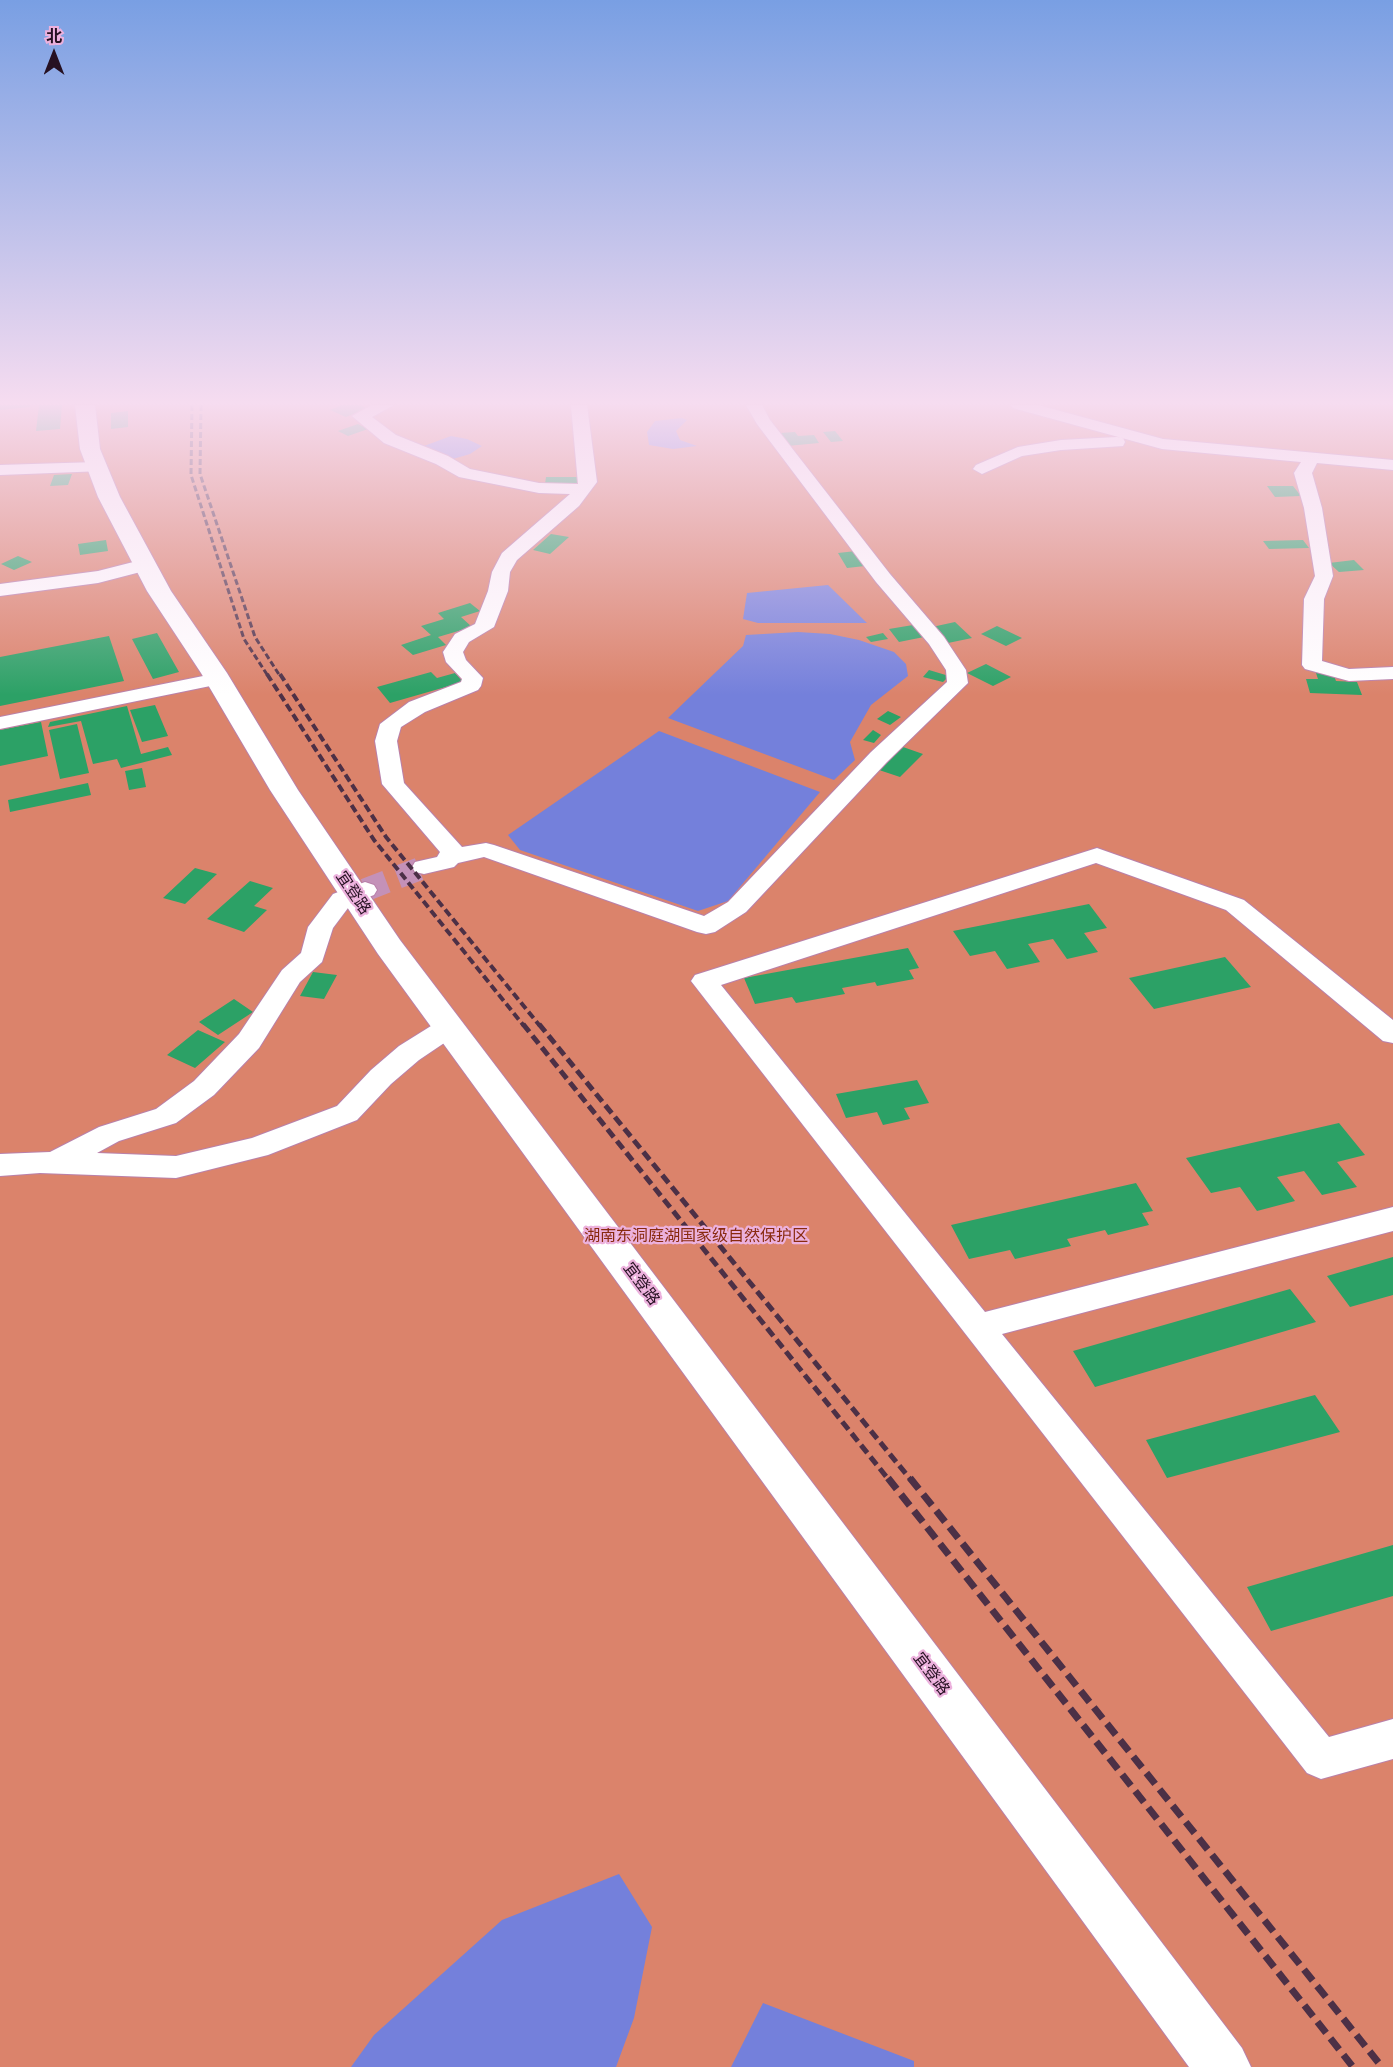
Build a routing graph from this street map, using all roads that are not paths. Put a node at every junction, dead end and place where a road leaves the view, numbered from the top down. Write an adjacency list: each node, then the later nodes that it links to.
1 (111, 501): 5 (street, 宜登路)
2 (573, 501): 12 (street)
3 (824, 501): 12 (street)
4 (1311, 501): 9 (street)
5 (145, 565): 7 (street); 10 (street, 宜登路)
6 (0, 572): 7 (street)
7 (36, 585): 8 (street)
8 (0, 590)
9 (1393, 673)
10 (218, 679): 11 (street); 14 (street, 宜登路)
11 (0, 723)
12 (449, 857): 13 (street)
13 (424, 867)
14 (360, 892): 15 (street, 宜登路); 17 (street)
15 (449, 1027): 17 (street); 22 (street, 宜登路)
16 (1393, 1034): 20 (street)
17 (56, 1162): 18 (street)
18 (0, 1165)
19 (1393, 1219): 20 (street)
20 (978, 1327): 21 (street)
21 (1393, 1738)
22 (1223, 2067)

